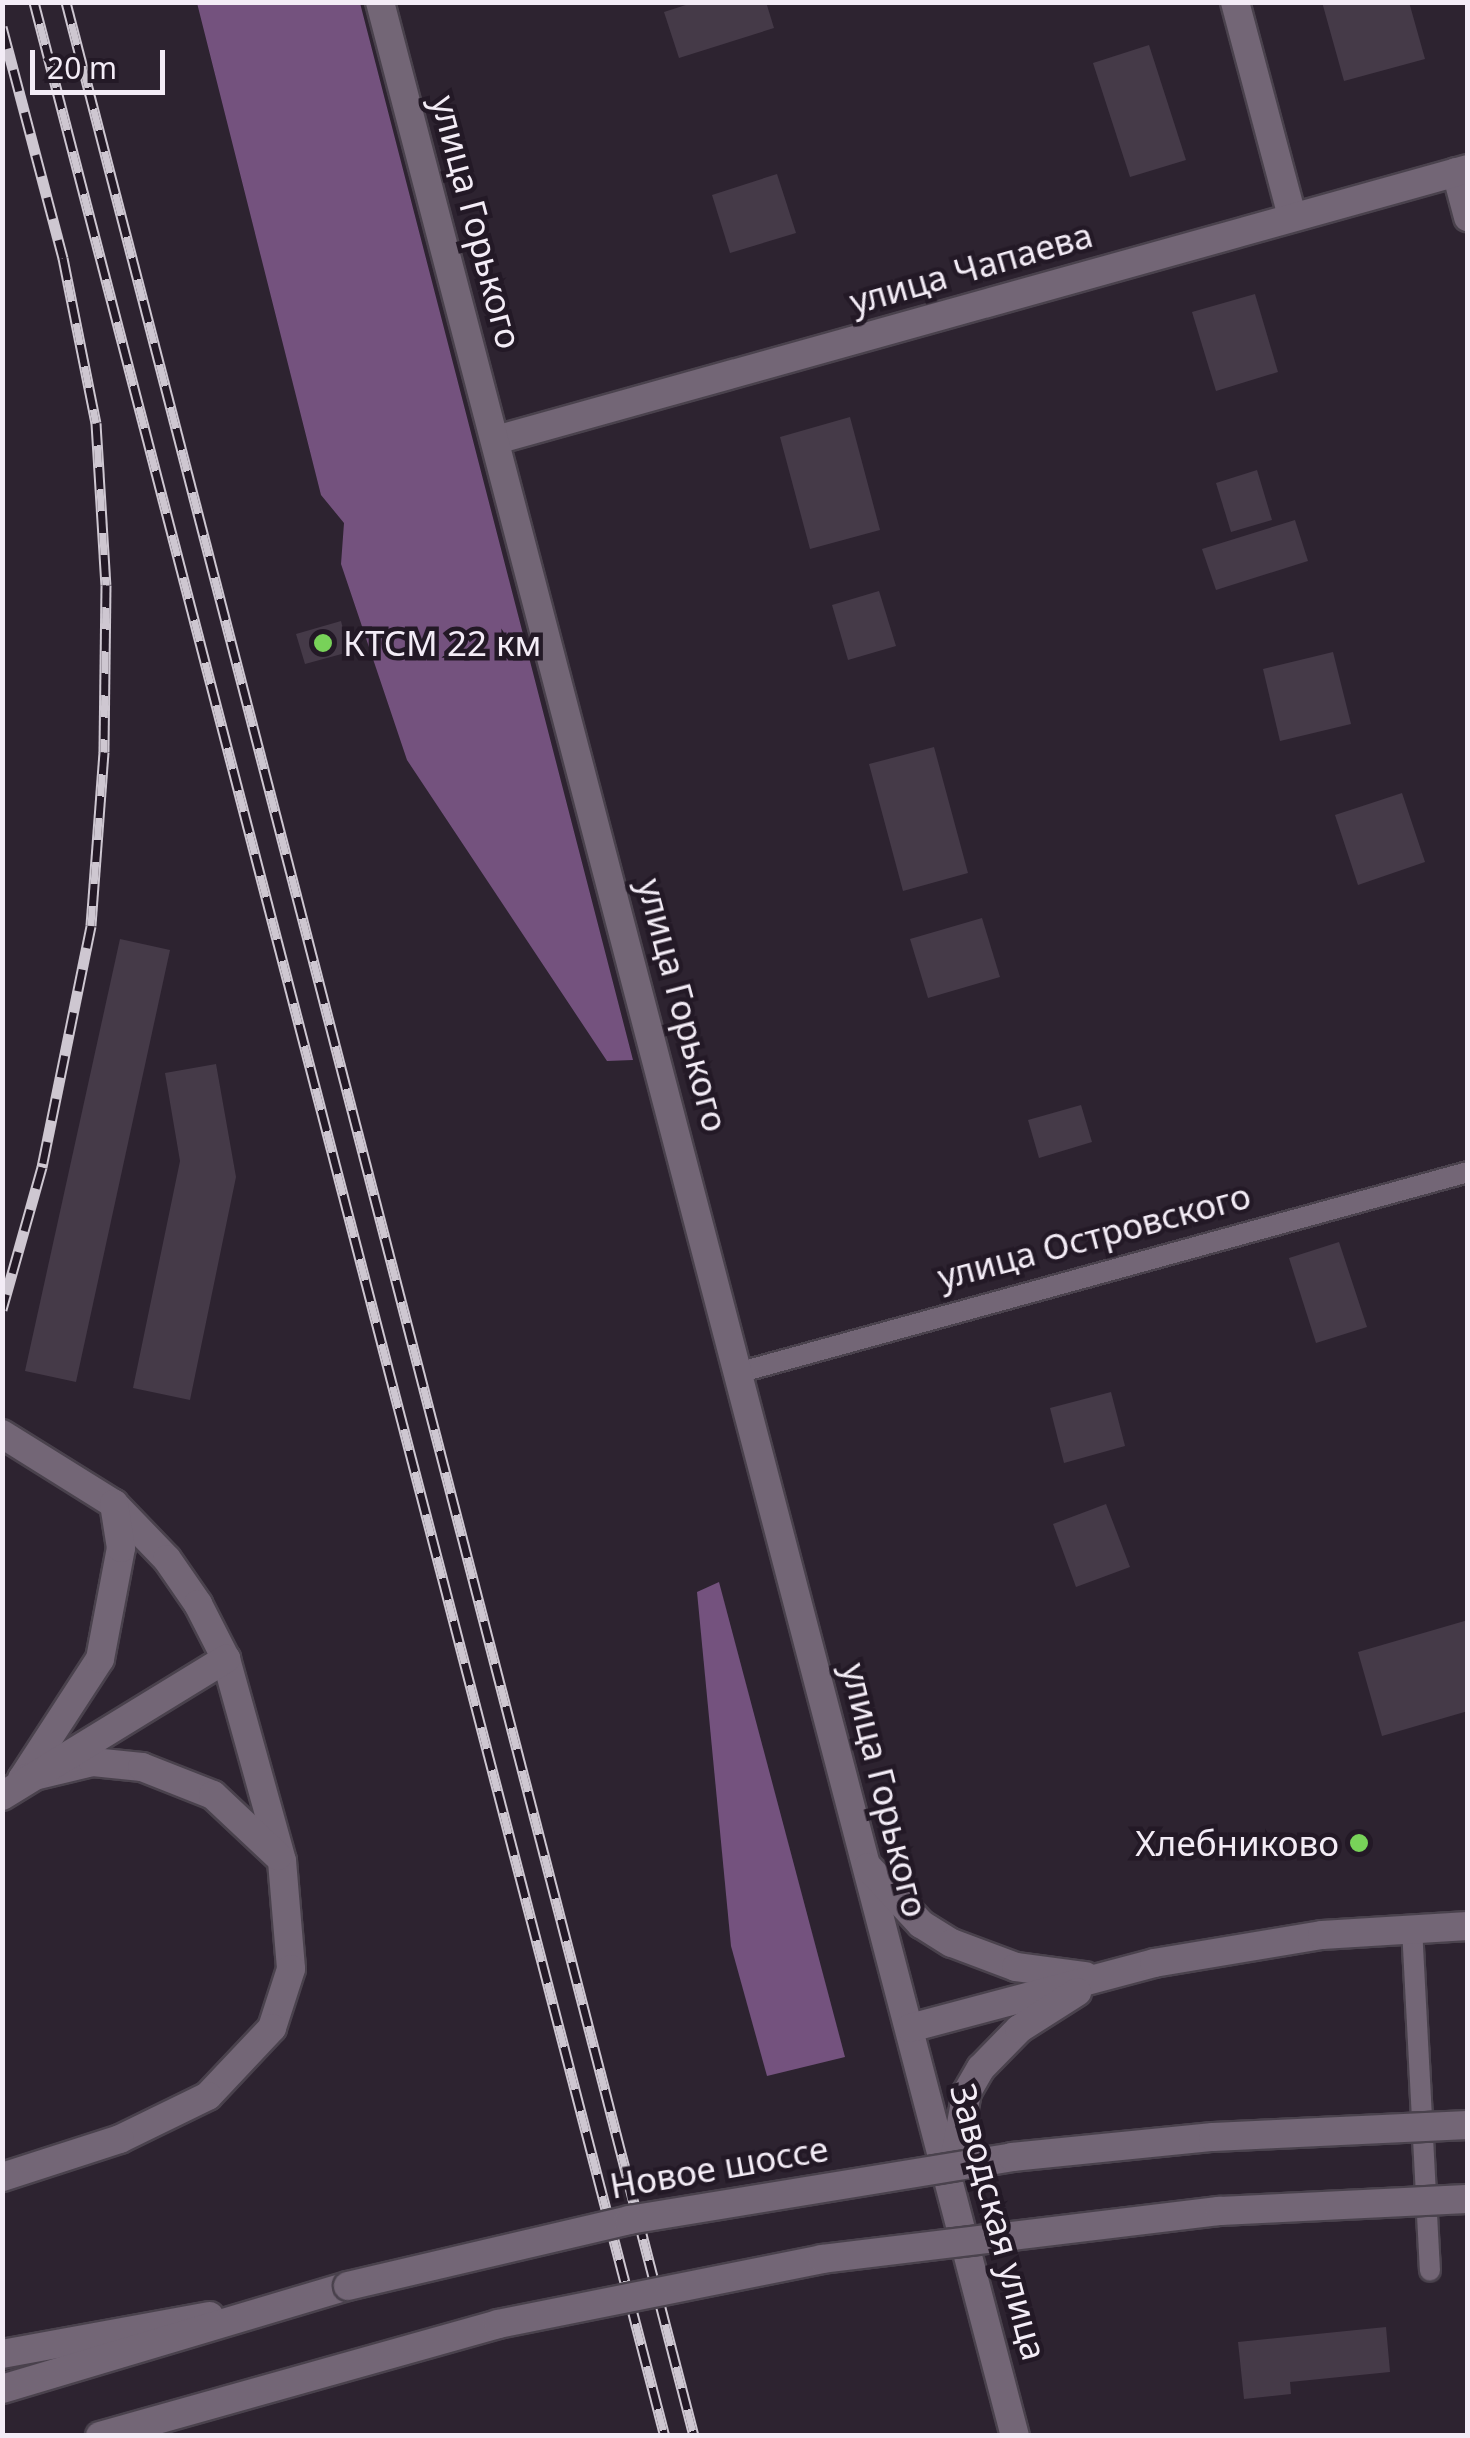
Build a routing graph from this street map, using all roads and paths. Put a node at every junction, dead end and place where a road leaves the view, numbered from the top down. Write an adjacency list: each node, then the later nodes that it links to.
1 (380, 2): 6 (street, улица Горького)
2 (1234, 2): 4 (street)
3 (1462, 170): 4 (street, улица Чапаева); 5 (street)
4 (1292, 216): 6 (street, улица Чапаева)
5 (1468, 217)
6 (496, 440): 8 (street, улица Горького)
7 (1468, 1172): 8 (lane, улица Островского)
8 (741, 1372): 14 (street, улица Горького)
9 (2, 1434): 10 (street)
10 (114, 1504): 11 (street); 12 (street)
11 (226, 1658): 12 (street); 13 (street)
12 (12, 1788): 13 (street)
13 (282, 1861): 20 (street)
14 (863, 1862): 17 (street); 18 (street, улица Горького)
15 (1468, 1926): 16 (street)
16 (1412, 1928): 17 (street); 23 (lane)
17 (1100, 1978): 18 (street); 21 (street)
18 (910, 2028): 21 (street, Заводская улица)
19 (1468, 2125): 24 (street, Новое шоссе, bridge)
20 (2, 2177)
21 (951, 2192): 28 (street, Заводская улица)
22 (1468, 2199): 27 (street, bridge)
23 (1430, 2270)
24 (348, 2286): 25 (street); 26 (street, Новое шоссе)
25 (2, 2354)
26 (2, 2389)
27 (100, 2436)
28 (1015, 2436)

